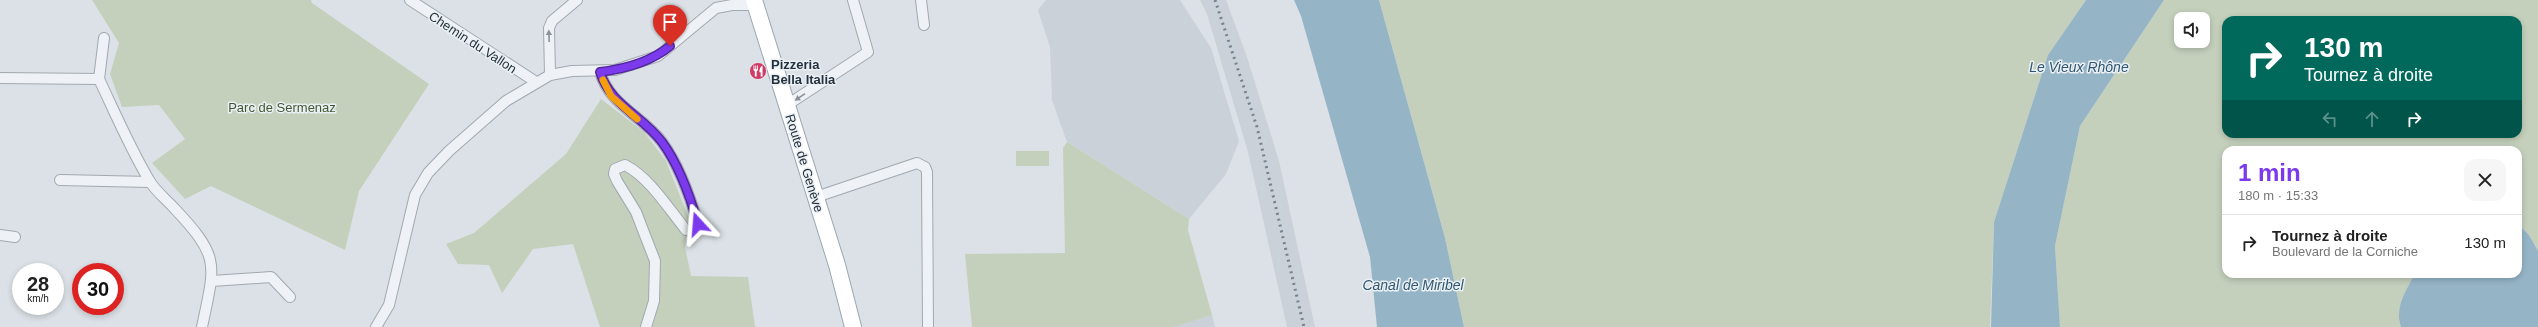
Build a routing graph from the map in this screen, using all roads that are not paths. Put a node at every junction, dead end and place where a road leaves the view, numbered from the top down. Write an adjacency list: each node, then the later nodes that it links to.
1 (410, 0): 12 (street, Chemin du Vallon)
2 (576, 0): 9 (street, one-way to 2)
3 (853, 0): 13 (street, one-way to 13)
4 (921, 0): 6 (street)
5 (755, 3): 8 (street); 13 (main road, Route de Genève)
6 (924, 25)
7 (104, 38): 11 (street)
8 (600, 72): 9 (street); 23 (street)
9 (550, 75): 12 (street)
10 (0, 78): 11 (street)
11 (99, 79): 15 (street)
12 (536, 82): 22 (street)
13 (787, 105): 16 (main road, Route de Genève)
14 (60, 180): 15 (street)
15 (150, 182): 19 (street)
16 (816, 198): 24 (main road, Route de Genève); 25 (street)
17 (0, 235): 18 (street)
18 (15, 237)
19 (212, 281): 20 (street); 21 (street)
20 (290, 297)
21 (202, 327)
22 (376, 327)
23 (646, 327)
24 (853, 327)
25 (928, 327)

